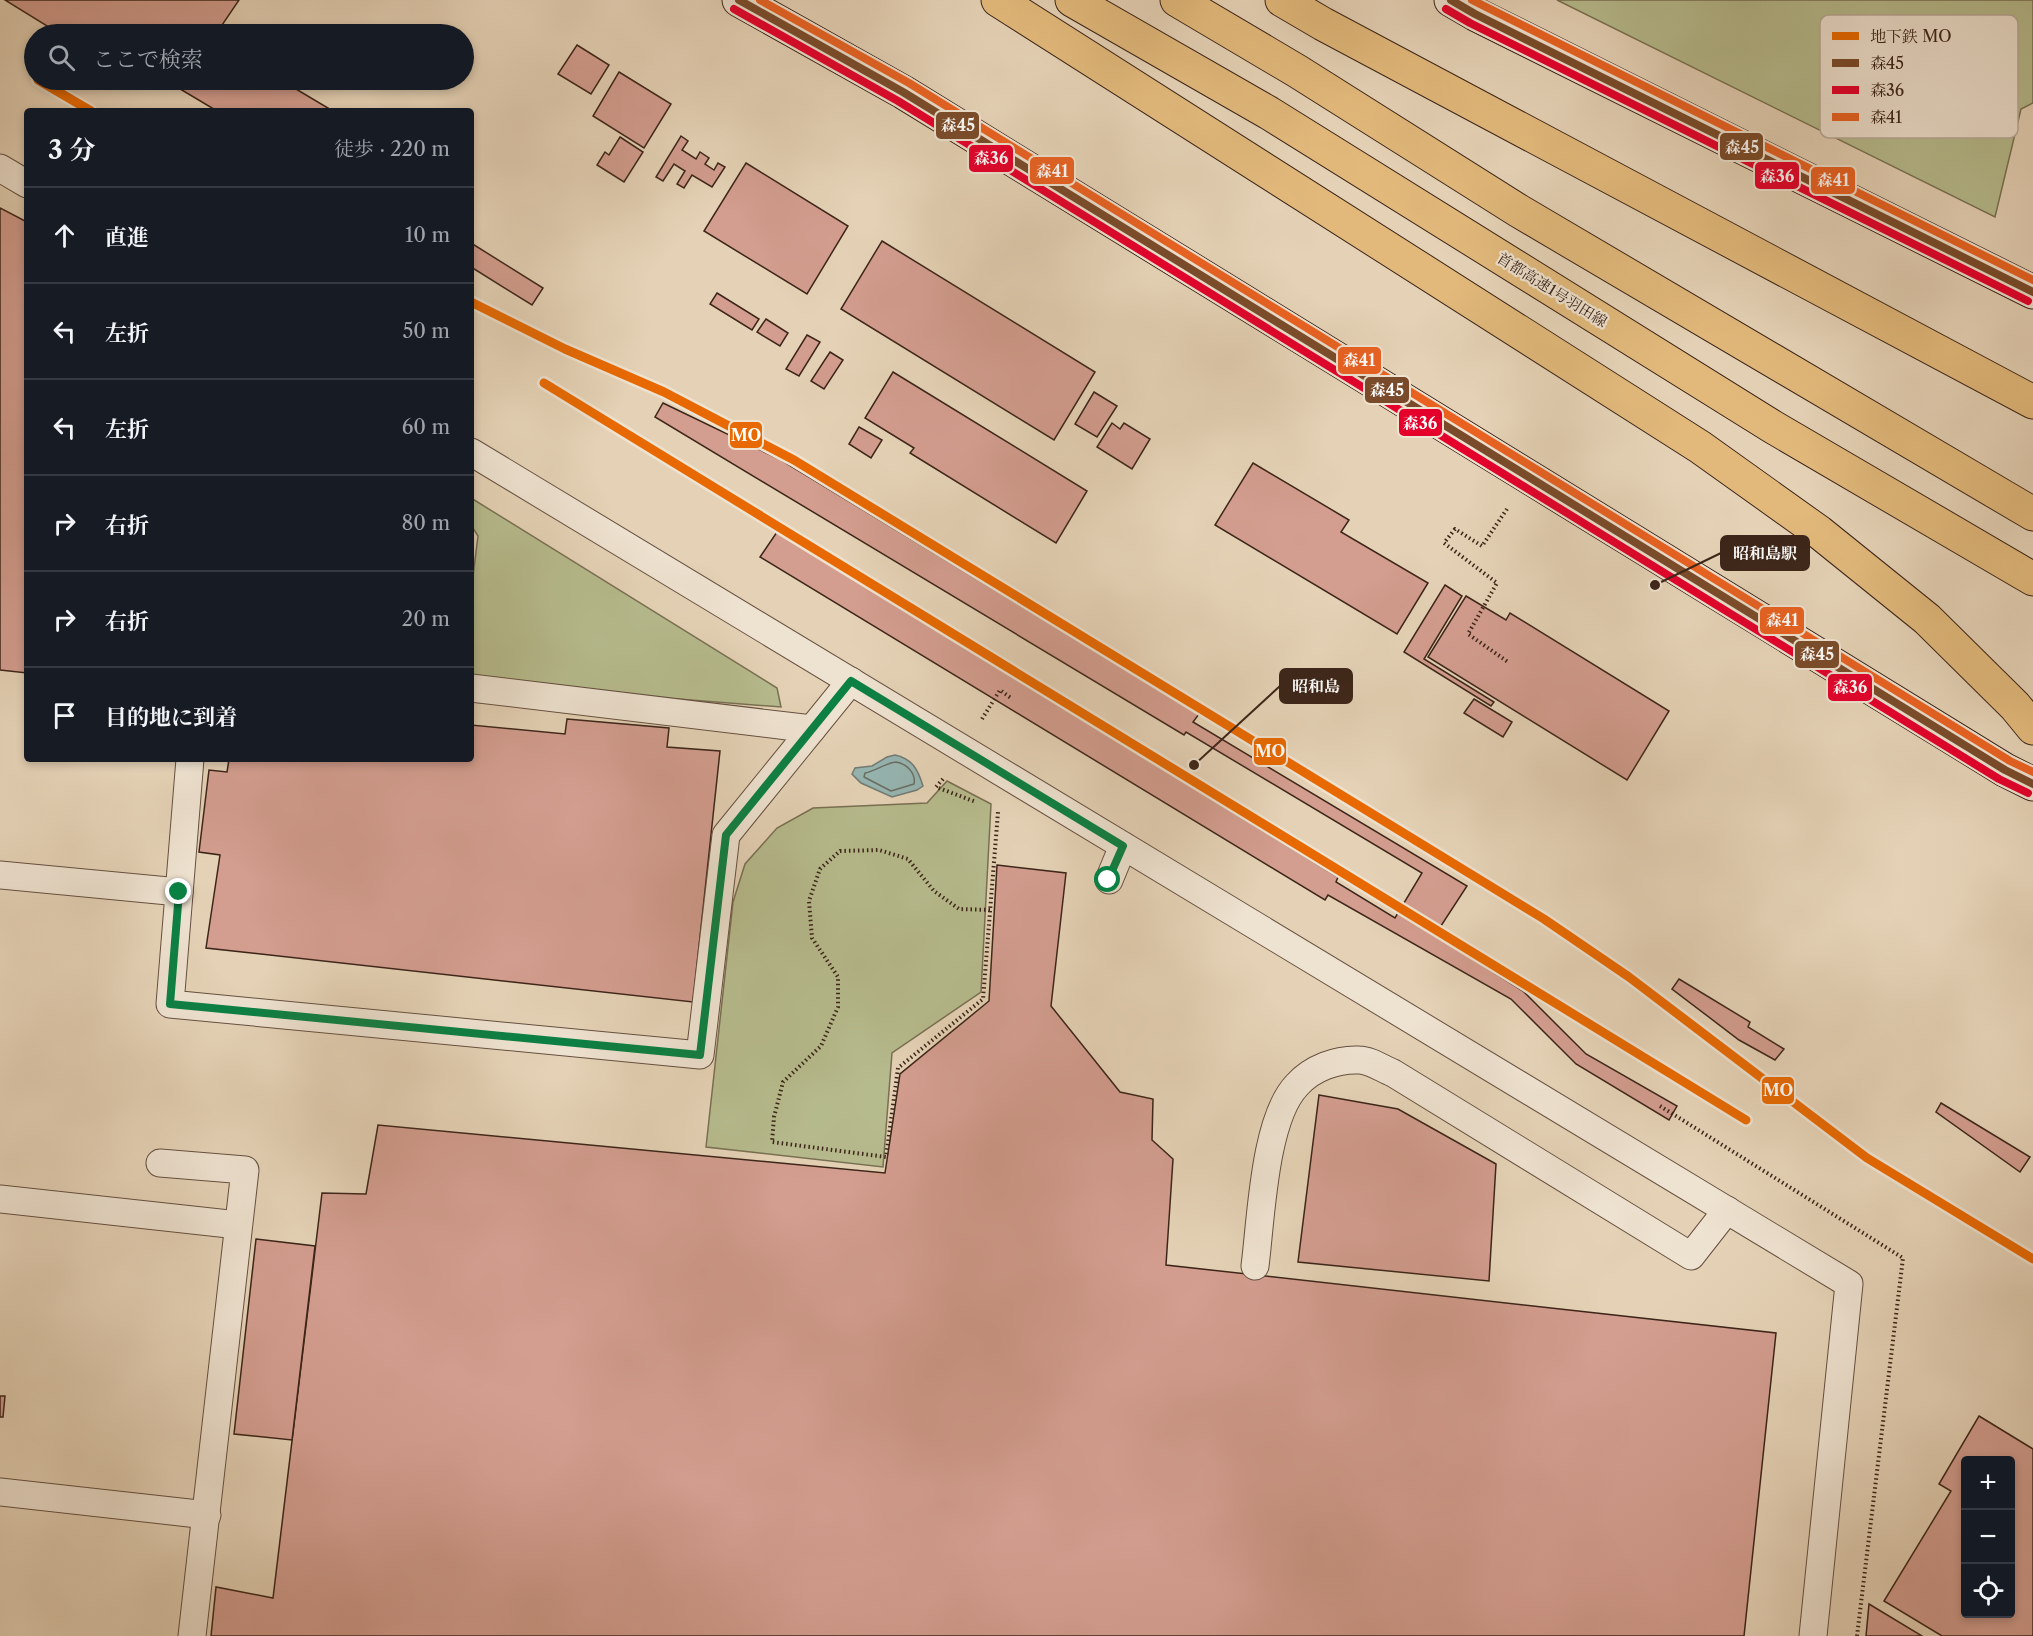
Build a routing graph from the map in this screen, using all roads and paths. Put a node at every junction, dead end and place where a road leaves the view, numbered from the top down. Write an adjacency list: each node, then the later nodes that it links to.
1 (739, 0): 24 (street)
2 (998, 0): 20 (highway)
3 (1072, 0): 14 (highway, 首都高速1号羽田線)
4 (1177, 0): 13 (highway)
5 (1282, 0): 10 (highway)
6 (1451, 0): 9 (street)
7 (0, 168): 8 (lane)
8 (24, 182)
9 (2033, 292)
10 (2033, 402)
11 (474, 454): 16 (lane)
12 (1510, 506): 15 (path)
13 (2033, 514)
14 (2033, 579)
15 (1508, 662)
16 (851, 681): 21 (lane); 27 (lane)
17 (474, 688): 21 (lane)
18 (1011, 698): 19 (path)
19 (978, 725)
20 (2033, 728)
21 (812, 729): 30 (lane)
22 (190, 762): 30 (lane)
23 (949, 772): 25 (path)
24 (2033, 784)
25 (978, 803)
26 (988, 807): 31 (path)
27 (1123, 846): 29 (lane); 34 (lane)
28 (0, 875): 30 (lane)
29 (1108, 880)
30 (179, 892)
31 (990, 910): 31 (path)
32 (160, 1163): 35 (lane)
33 (0, 1199): 35 (lane)
34 (1727, 1210): 36 (lane); 40 (lane)
35 (238, 1225): 38 (lane)
36 (1255, 1266)
37 (0, 1492): 38 (lane)
38 (207, 1515): 39 (lane)
39 (192, 1636)
40 (1813, 1636)

